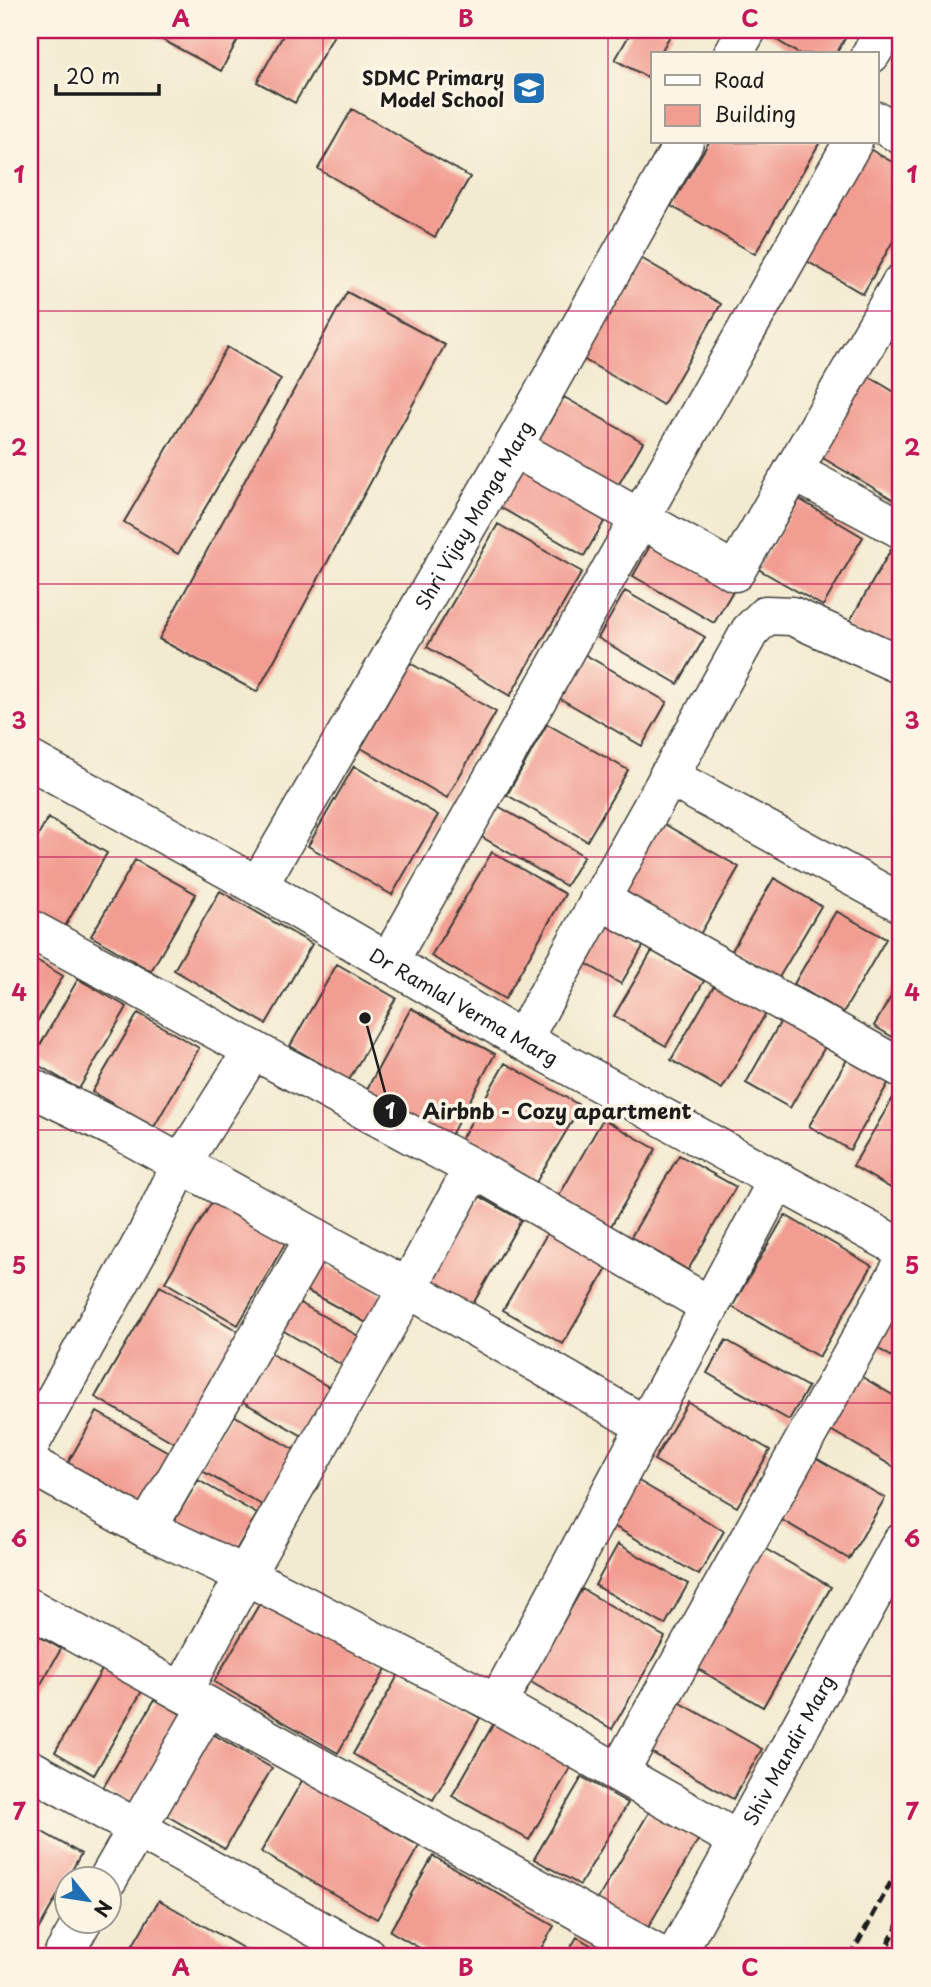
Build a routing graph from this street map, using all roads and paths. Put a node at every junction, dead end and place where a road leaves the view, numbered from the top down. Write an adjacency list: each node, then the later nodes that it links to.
1 (886, 30): 2 (street)
2 (873, 52)
3 (878, 122): 4 (street)
4 (901, 135)
5 (683, 144): 9 (street, Shri Vijay Monga Marg)
6 (852, 144): 11 (street)
7 (901, 283): 8 (street)
8 (886, 342): 10 (street)
9 (513, 447): 11 (street); 16 (street, Shri Vijay Monga Marg)
10 (793, 471): 11 (street); 12 (street)
11 (640, 521): 20 (street)
12 (901, 529)
13 (901, 664): 15 (street)
14 (30, 760): 16 (street, Dr Ramlal Verma Marg)
15 (668, 775): 17 (street); 18 (street)
16 (258, 886): 20 (street, Dr Ramlal Verma Marg)
17 (599, 900): 21 (street); 23 (street)
18 (901, 903)
19 (30, 929): 22 (street)
20 (388, 963): 21 (street, Dr Ramlal Verma Marg)
21 (522, 1040): 27 (street, Dr Ramlal Verma Marg)
22 (253, 1050): 25 (street); 26 (street)
23 (901, 1068)
24 (30, 1087): 25 (street)
25 (181, 1164): 28 (street); 34 (street)
26 (473, 1168): 31 (street); 32 (street)
27 (777, 1181): 29 (street, Dr Ramlal Verma Marg); 32 (street)
28 (315, 1237): 31 (street); 36 (street)
29 (901, 1248)
30 (901, 1266): 43 (street)
31 (408, 1288): 33 (street); 38 (street)
32 (710, 1306): 33 (street)
33 (646, 1426): 41 (street)
34 (30, 1444)
35 (30, 1464): 36 (street)
36 (147, 1528): 38 (street)
37 (901, 1543): 45 (street, Shiv Mandir Marg)
38 (245, 1575): 40 (street); 41 (street)
39 (30, 1608): 40 (street)
40 (194, 1699): 44 (street); 52 (street)
41 (496, 1704): 43 (street)
42 (30, 1769): 44 (street)
43 (619, 1772): 45 (street)
44 (138, 1829): 46 (street); 51 (street)
45 (739, 1841): 53 (street, Shiv Mandir Marg)
46 (117, 1864)
47 (75, 1934): 50 (street)
48 (30, 1955): 49 (street)
49 (35, 1957)
50 (62, 1957)
51 (368, 1957)
52 (662, 1957)
53 (676, 1957)

